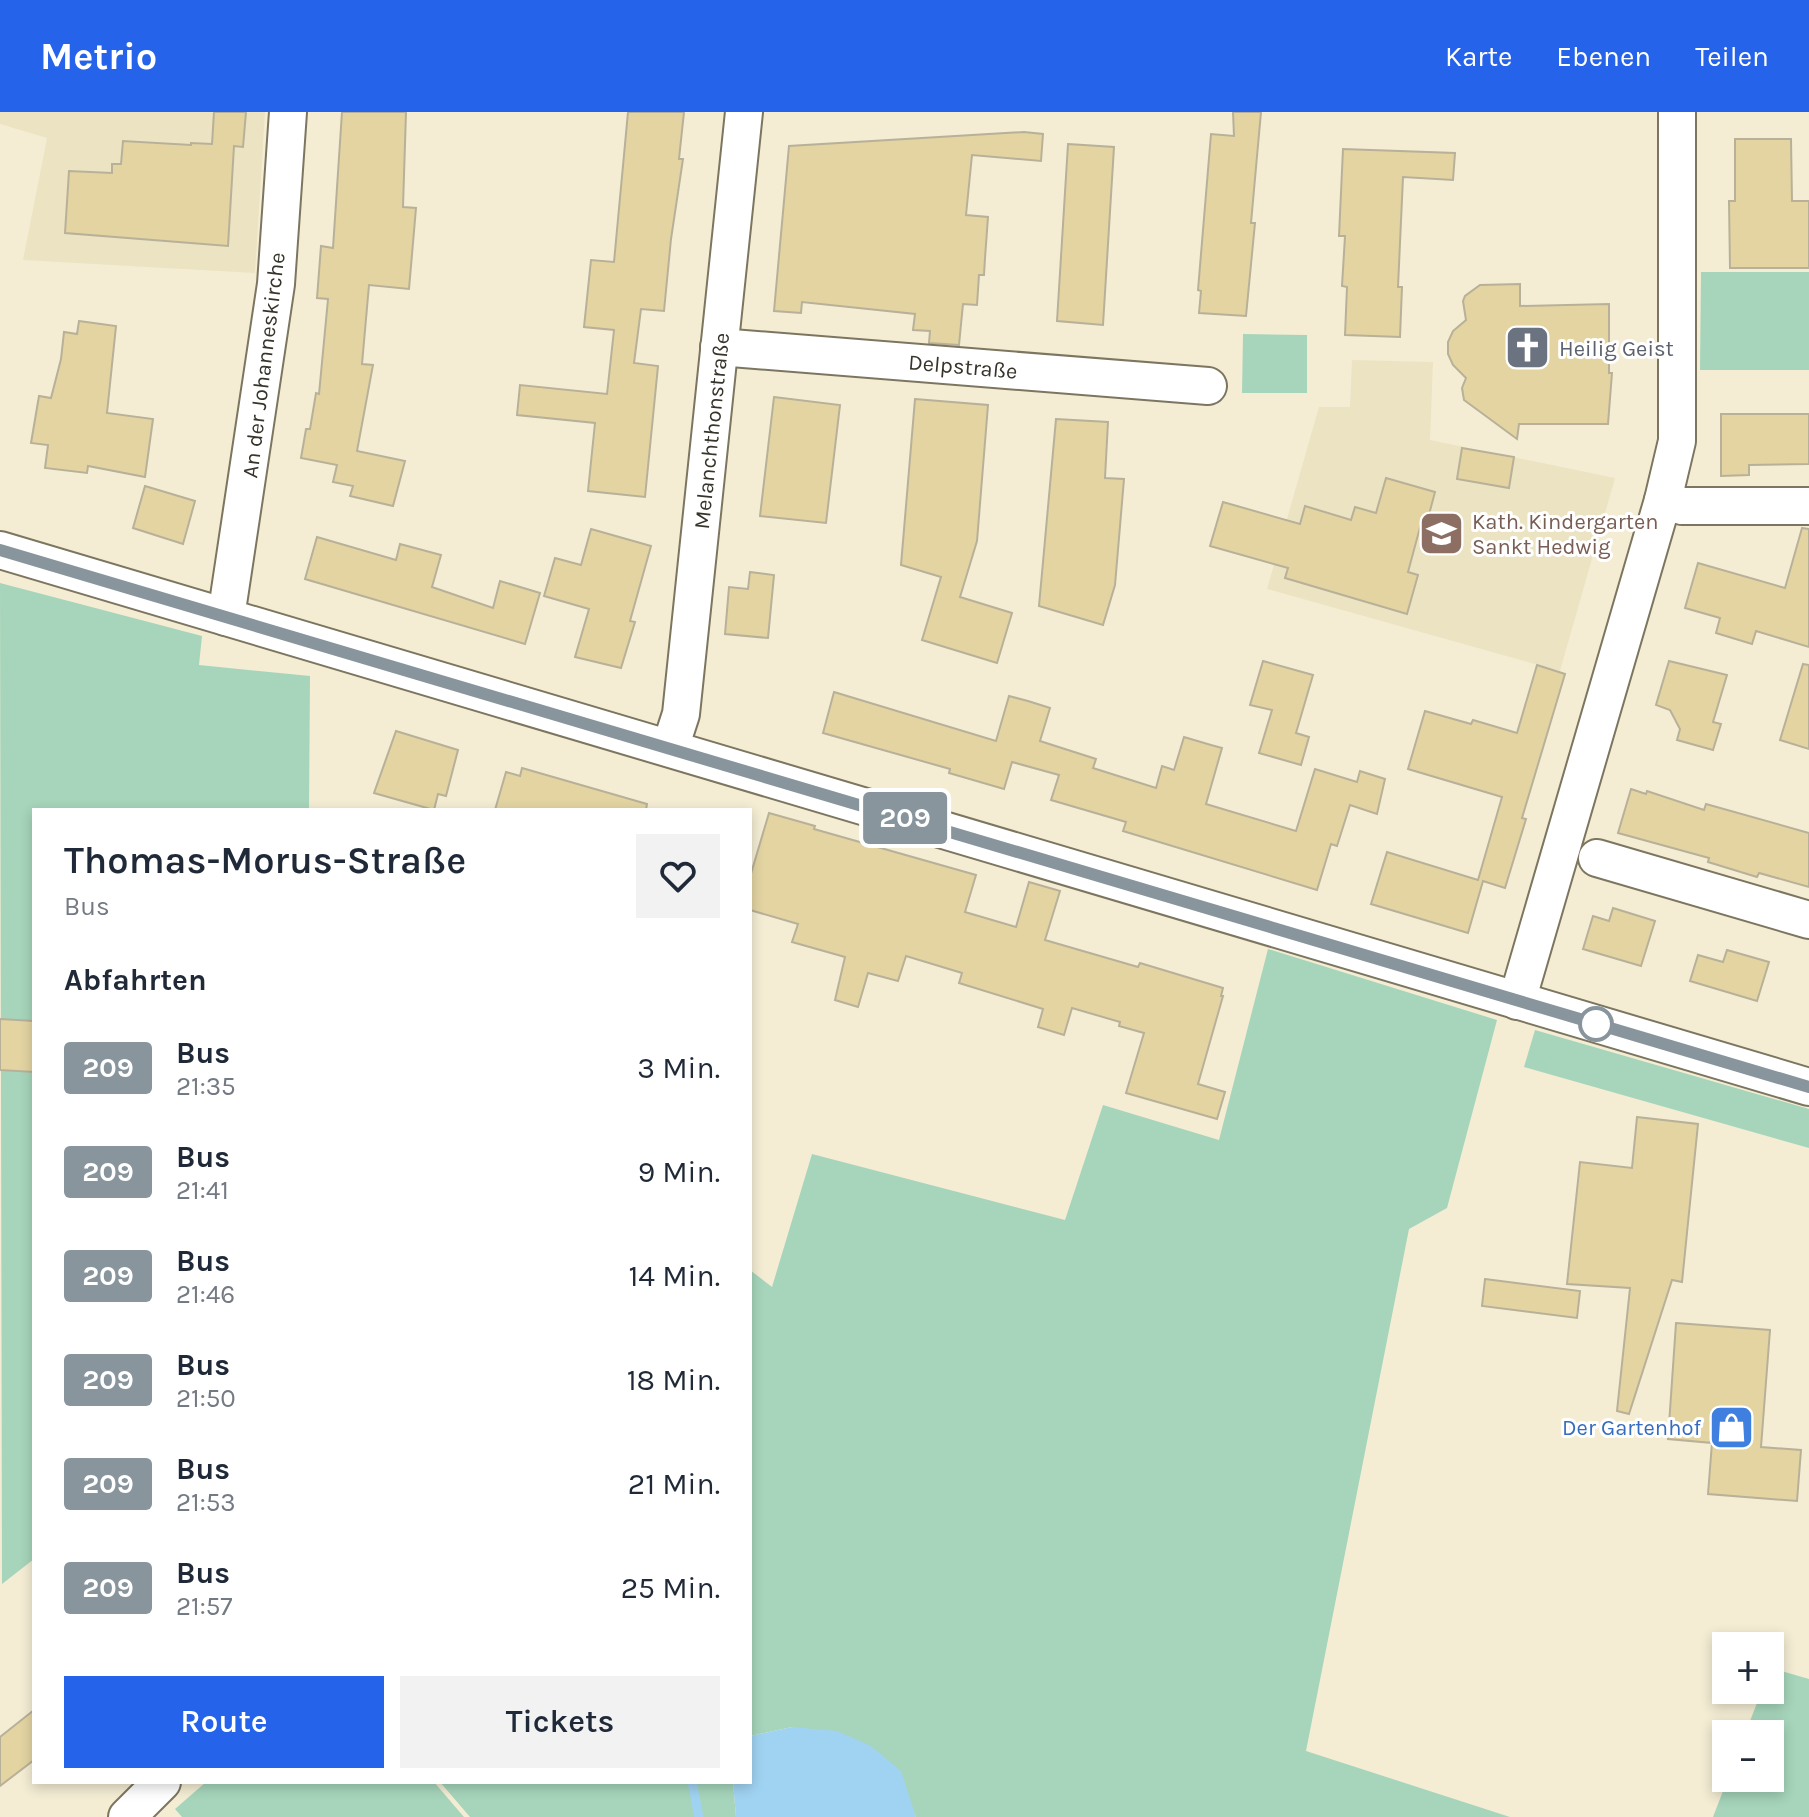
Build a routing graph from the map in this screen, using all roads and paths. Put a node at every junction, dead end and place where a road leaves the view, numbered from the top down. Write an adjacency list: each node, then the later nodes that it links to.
1 (288, 112): 9 (street, An der Johanneskirche)
2 (744, 112): 4 (street, Melanchthonstraße)
3 (1677, 112): 6 (street)
4 (719, 347): 5 (street, Delpstraße); 10 (street, Melanchthonstraße)
5 (1208, 386)
6 (1663, 500): 7 (street); 13 (street)
7 (1809, 506)
8 (0, 550): 9 (street)
9 (226, 617): 10 (street)
10 (670, 748): 13 (street)
11 (1597, 858): 12 (street)
12 (1809, 920)
13 (1517, 1001): 14 (street)
14 (1809, 1087)
15 (160, 1784): 16 (street)
16 (127, 1817)

